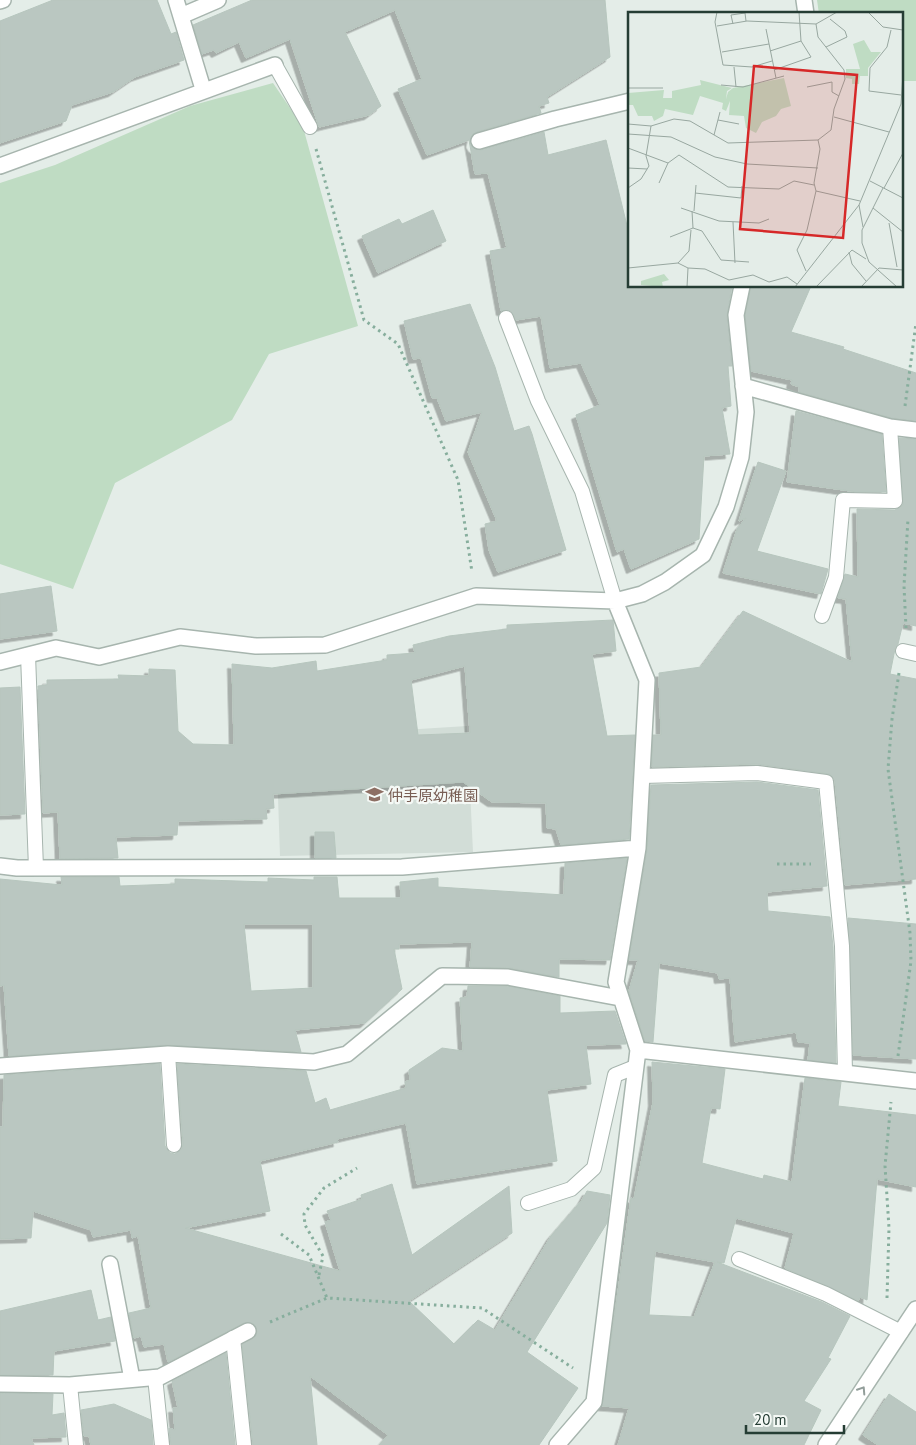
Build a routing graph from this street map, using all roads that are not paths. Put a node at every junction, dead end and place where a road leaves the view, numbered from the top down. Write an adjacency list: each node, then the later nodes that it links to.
1 (176, 0): 3 (street)
2 (218, 0): 3 (street)
3 (181, 16): 5 (street)
4 (275, 65): 5 (street); 7 (lane)
5 (203, 90): 9 (street)
6 (628, 101): 8 (street)
7 (310, 127)
8 (479, 141)
9 (0, 166)
10 (742, 288): 12 (street)
11 (506, 318): 14 (lane)
12 (743, 386): 13 (street); 14 (street)
13 (903, 428): 15 (lane)
14 (615, 601): 16 (street); 18 (street)
15 (822, 616)
16 (28, 655): 17 (street); 21 (lane)
17 (0, 662)
18 (642, 776): 19 (street); 27 (lane)
19 (638, 848): 21 (street); 22 (street)
20 (0, 866): 21 (street)
21 (36, 868)
22 (620, 998): 23 (street); 24 (street)
23 (638, 1050): 26 (street); 27 (street)
24 (168, 1054): 25 (street); 29 (lane)
25 (0, 1066)
26 (635, 1067): 30 (lane); 44 (street)
27 (845, 1072): 28 (street)
28 (916, 1081)
29 (174, 1145)
30 (528, 1203)
31 (739, 1259): 34 (lane)
32 (110, 1264): 38 (street)
33 (916, 1308): 34 (street)
34 (895, 1329): 45 (street, one-way to 34)
35 (248, 1331): 36 (street)
36 (233, 1338): 37 (street); 43 (lane)
37 (155, 1377): 38 (street); 42 (lane)
38 (132, 1379): 40 (street)
39 (0, 1384): 40 (street)
40 (70, 1384): 41 (lane)
41 (76, 1445)
42 (162, 1445)
43 (244, 1445)
44 (557, 1445)
45 (826, 1445)

